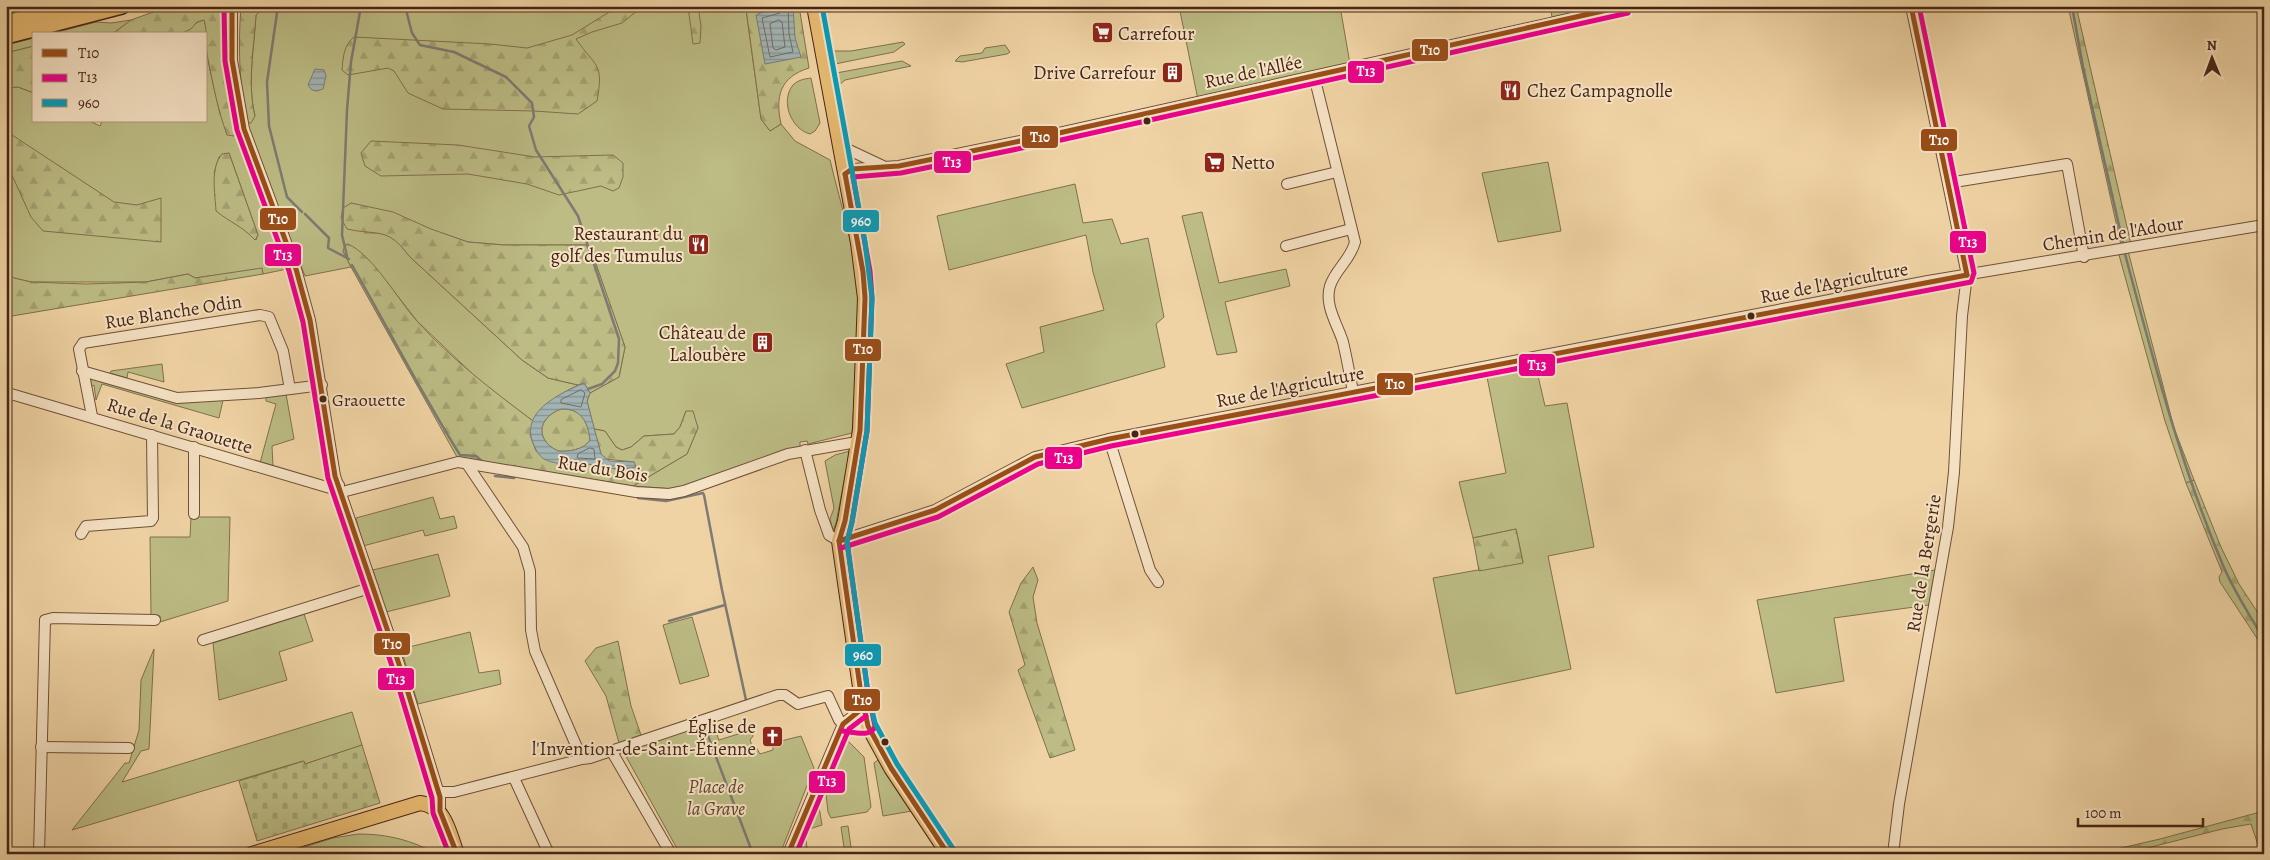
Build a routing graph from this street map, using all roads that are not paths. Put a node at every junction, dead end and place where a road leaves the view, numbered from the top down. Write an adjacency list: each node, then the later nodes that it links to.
1 (73, 6): 7 (highway)
2 (122, 6): 8 (highway)
3 (814, 6): 10 (main road)
4 (1626, 6): 9 (street, Rue de l'Allée)
5 (1911, 6): 15 (street)
6 (232, 7): 23 (street)
7 (6, 23)
8 (6, 36)
9 (1314, 76): 12 (street, Rue de l'Allée); 13 (street)
10 (841, 154): 11 (street, Rue de l'Allée); 12 (street); 14 (main road)
11 (864, 167): 12 (street, Rue de l'Allée); 14 (street, Rue de l'Allée)
12 (886, 167)
13 (1338, 172): 16 (street); 18 (street)
14 (845, 174): 30 (main road)
15 (1948, 183): 20 (street); 21 (street)
16 (1287, 184)
17 (2264, 225): 20 (street, Chemin de l'Adour)
18 (1352, 229): 19 (street); 25 (street)
19 (1286, 246)
20 (2084, 256): 21 (street, Chemin de l'Adour)
21 (1968, 275): 25 (street, Rue de l'Agriculture); 60 (street, Rue de la Bergerie)
22 (82, 371): 24 (street); 24 (street, Rue Blanche Odin); 27 (street, Rue Blanche Odin)
23 (322, 385): 24 (street); 34 (street)
24 (290, 390)
25 (1353, 392): 29 (street, Rue de l'Agriculture)
26 (11, 394): 27 (street, Rue de la Graouette)
27 (92, 416): 28 (street, Rue de la Graouette)
28 (152, 435): 31 (street, Rue de la Graouette); 36 (street)
29 (1109, 439): 37 (street, Rue de l'Agriculture); 38 (street)
30 (857, 442): 32 (street, Rue du Bois); 37 (main road)
31 (194, 448): 34 (street, Rue de la Graouette); 35 (street)
32 (805, 450): 33 (street, Rue du Bois); 37 (street)
33 (467, 464): 34 (street, Rue du Bois); 48 (street)
34 (340, 489): 39 (street)
35 (194, 514)
36 (81, 534)
37 (839, 540): 42 (main road)
38 (1158, 582)
39 (373, 587): 41 (street); 50 (street)
40 (155, 620): 45 (street)
41 (203, 640)
42 (863, 708): 43 (street); 44 (main road)
43 (843, 724): 44 (street); 47 (street); 58 (street)
44 (868, 726): 59 (main road)
45 (41, 747): 46 (street); 53 (street)
46 (130, 748)
47 (612, 752): 48 (street); 57 (street)
48 (582, 759): 49 (street)
49 (514, 778): 50 (street); 56 (street)
50 (438, 792): 51 (street); 52 (street)
51 (428, 804): 52 (main road); 54 (main road)
52 (440, 811): 55 (main road)
53 (39, 854)
54 (252, 854)
55 (458, 854)
56 (549, 854)
57 (671, 854)
58 (788, 854)
59 (948, 854)
60 (1892, 854)

